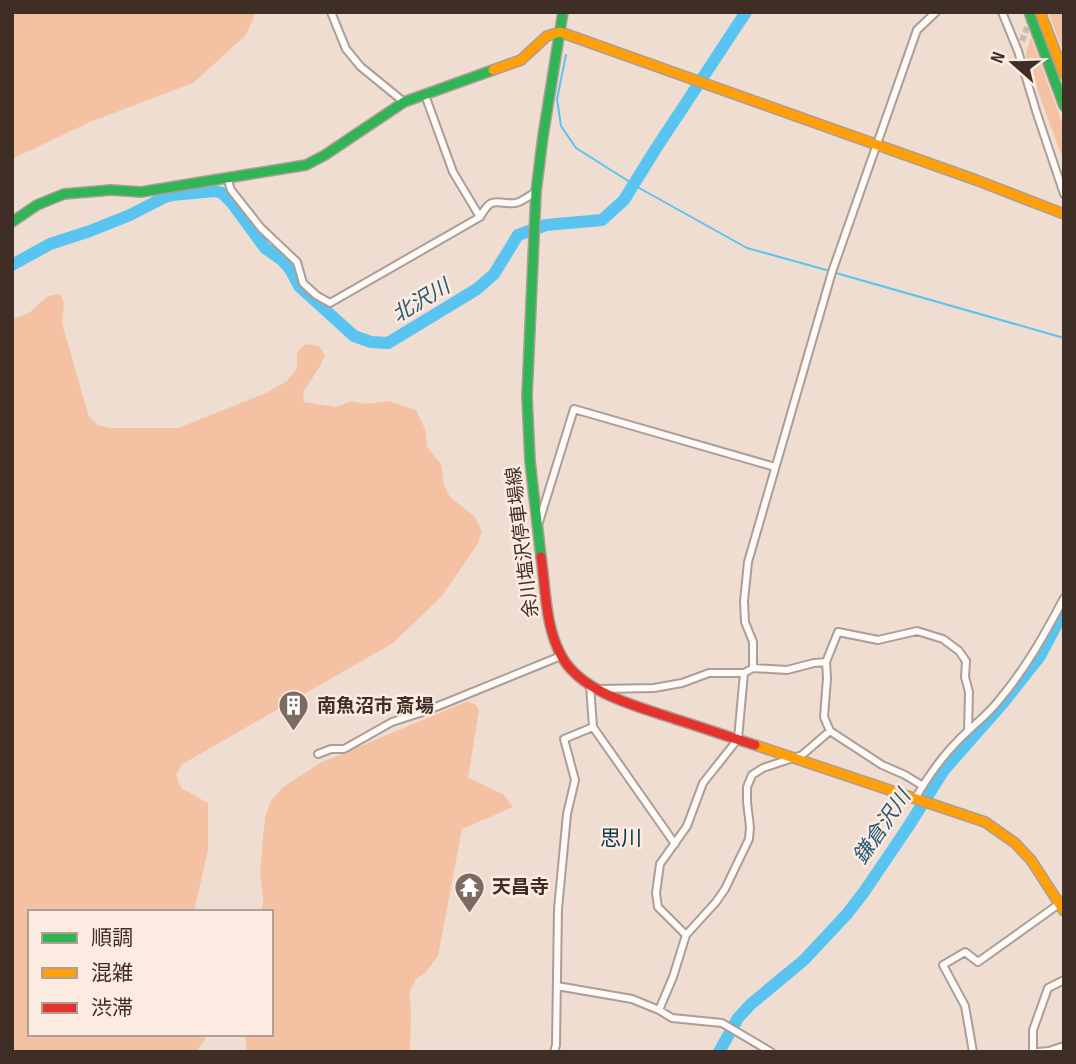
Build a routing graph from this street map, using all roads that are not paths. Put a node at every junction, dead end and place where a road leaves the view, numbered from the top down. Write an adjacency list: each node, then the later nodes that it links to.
1 (331, 12): 12 (street)
2 (563, 12): 7 (main road, 余川塩沢停車場線)
3 (936, 12): 14 (street)
4 (1002, 12): 9 (street)
5 (1029, 12): 13 (main road)
6 (1040, 12): 10 (main road)
7 (560, 32): 11 (main road); 14 (main road); 16 (main road, 余川塩沢停車場線)
8 (1022, 41): 9 (street)
9 (1018, 51): 17 (street)
10 (1064, 74)
11 (425, 95): 12 (main road); 19 (street)
12 (404, 102): 15 (main road)
13 (1064, 106)
14 (876, 145): 18 (main road); 21 (street)
15 (227, 178): 19 (street); 20 (main road)
16 (536, 192): 19 (street); 22 (main road, 余川塩沢停車場線)
17 (1064, 194)
18 (1064, 214)
19 (480, 217)
20 (12, 222)
21 (775, 467): 22 (street); 26 (street)
22 (537, 527): 24 (main road, 余川塩沢停車場線)
23 (1064, 598): 31 (street)
24 (561, 656): 28 (main road, 余川塩沢停車場線); 33 (street)
25 (826, 662): 26 (street); 30 (street); 31 (street)
26 (753, 668): 27 (street)
27 (744, 673): 28 (street); 32 (street)
28 (594, 687): 29 (street); 32 (main road, 余川塩沢停車場線)
29 (593, 727): 37 (street); 41 (street)
30 (830, 731): 34 (street); 35 (street)
31 (968, 731): 35 (street)
32 (738, 739): 34 (main road, 余川塩沢停車場線); 37 (street)
33 (318, 754)
34 (793, 757): 36 (main road, 余川塩沢停車場線); 39 (street)
35 (923, 786): 36 (street)
36 (915, 799): 38 (main road, 余川塩沢停車場線)
37 (675, 844): 39 (street)
38 (1061, 908): 46 (street)
39 (686, 935): 42 (street)
40 (1064, 980): 47 (street)
41 (557, 986): 42 (street); 44 (street)
42 (659, 1010): 45 (street)
43 (1064, 1046): 48 (street)
44 (554, 1052)
45 (771, 1052)
46 (973, 1052)
47 (1033, 1052)
48 (1038, 1052)

